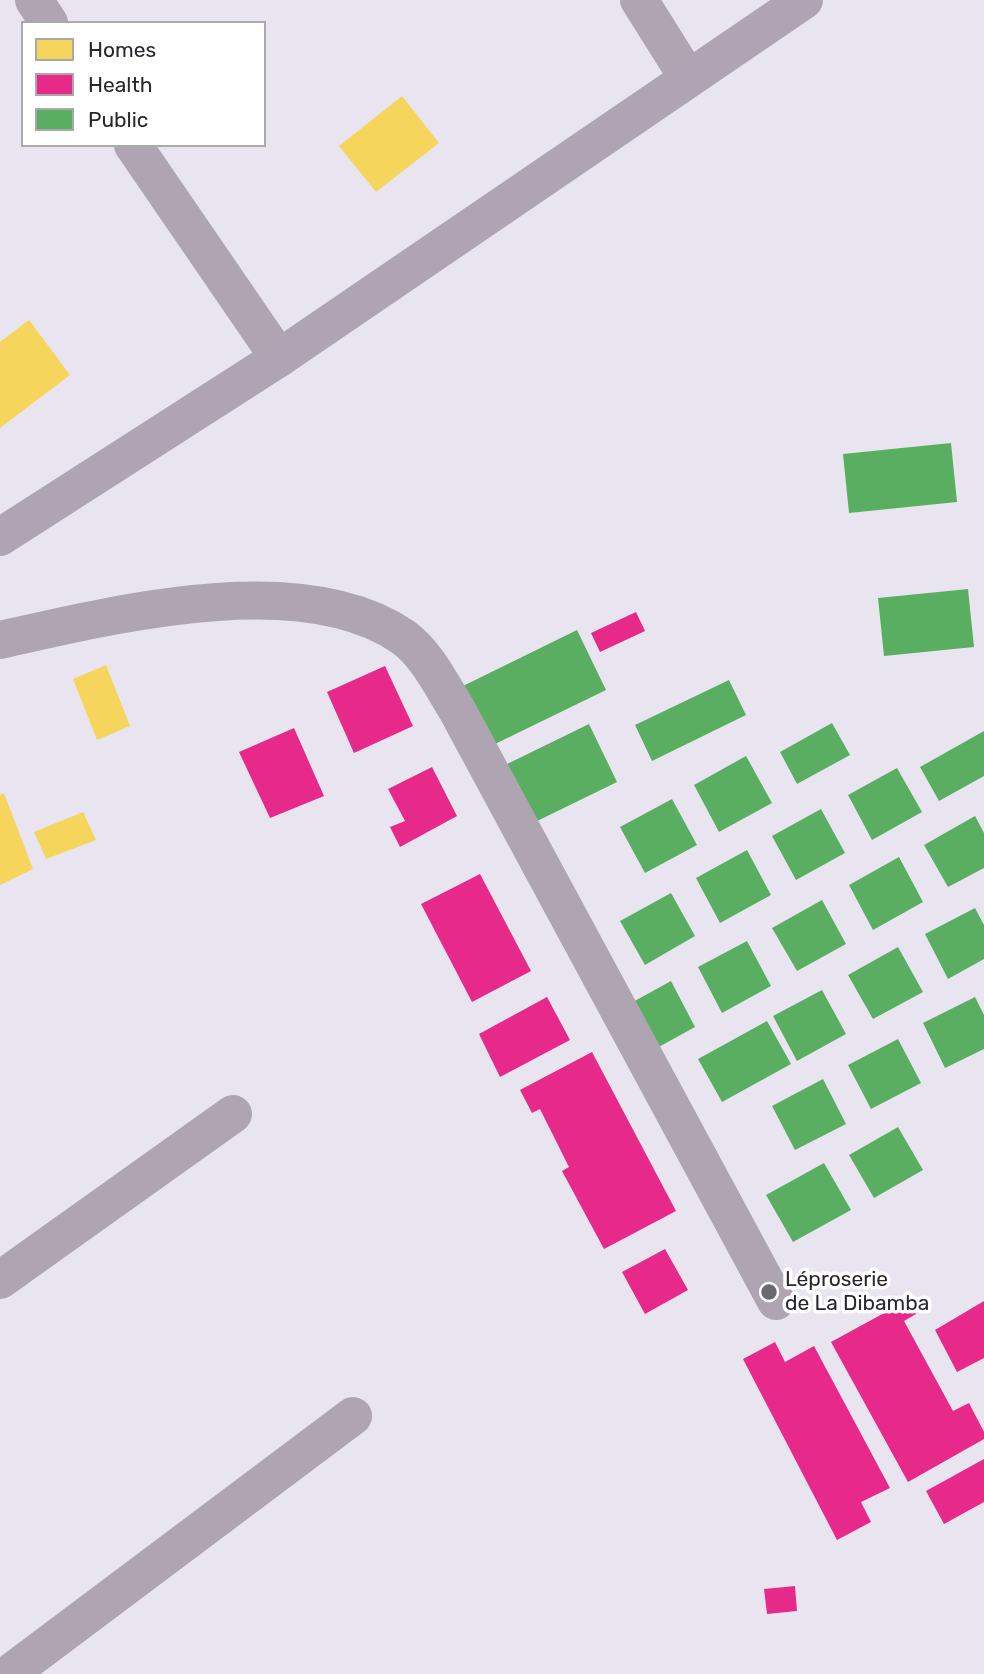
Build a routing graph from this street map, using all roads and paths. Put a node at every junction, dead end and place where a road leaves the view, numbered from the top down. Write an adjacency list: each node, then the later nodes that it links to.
1 (34, 0): 4 (street)
2 (639, 0): 5 (street)
3 (804, 0): 5 (main road)
4 (48, 21)
5 (688, 78): 7 (main road)
6 (134, 147): 7 (street)
7 (279, 358): 8 (main road)
8 (0, 537)
9 (0, 639): 12 (street)
10 (233, 1114): 11 (street)
11 (0, 1280)
12 (776, 1301)
13 (354, 1416): 14 (street)
14 (9, 1674)

